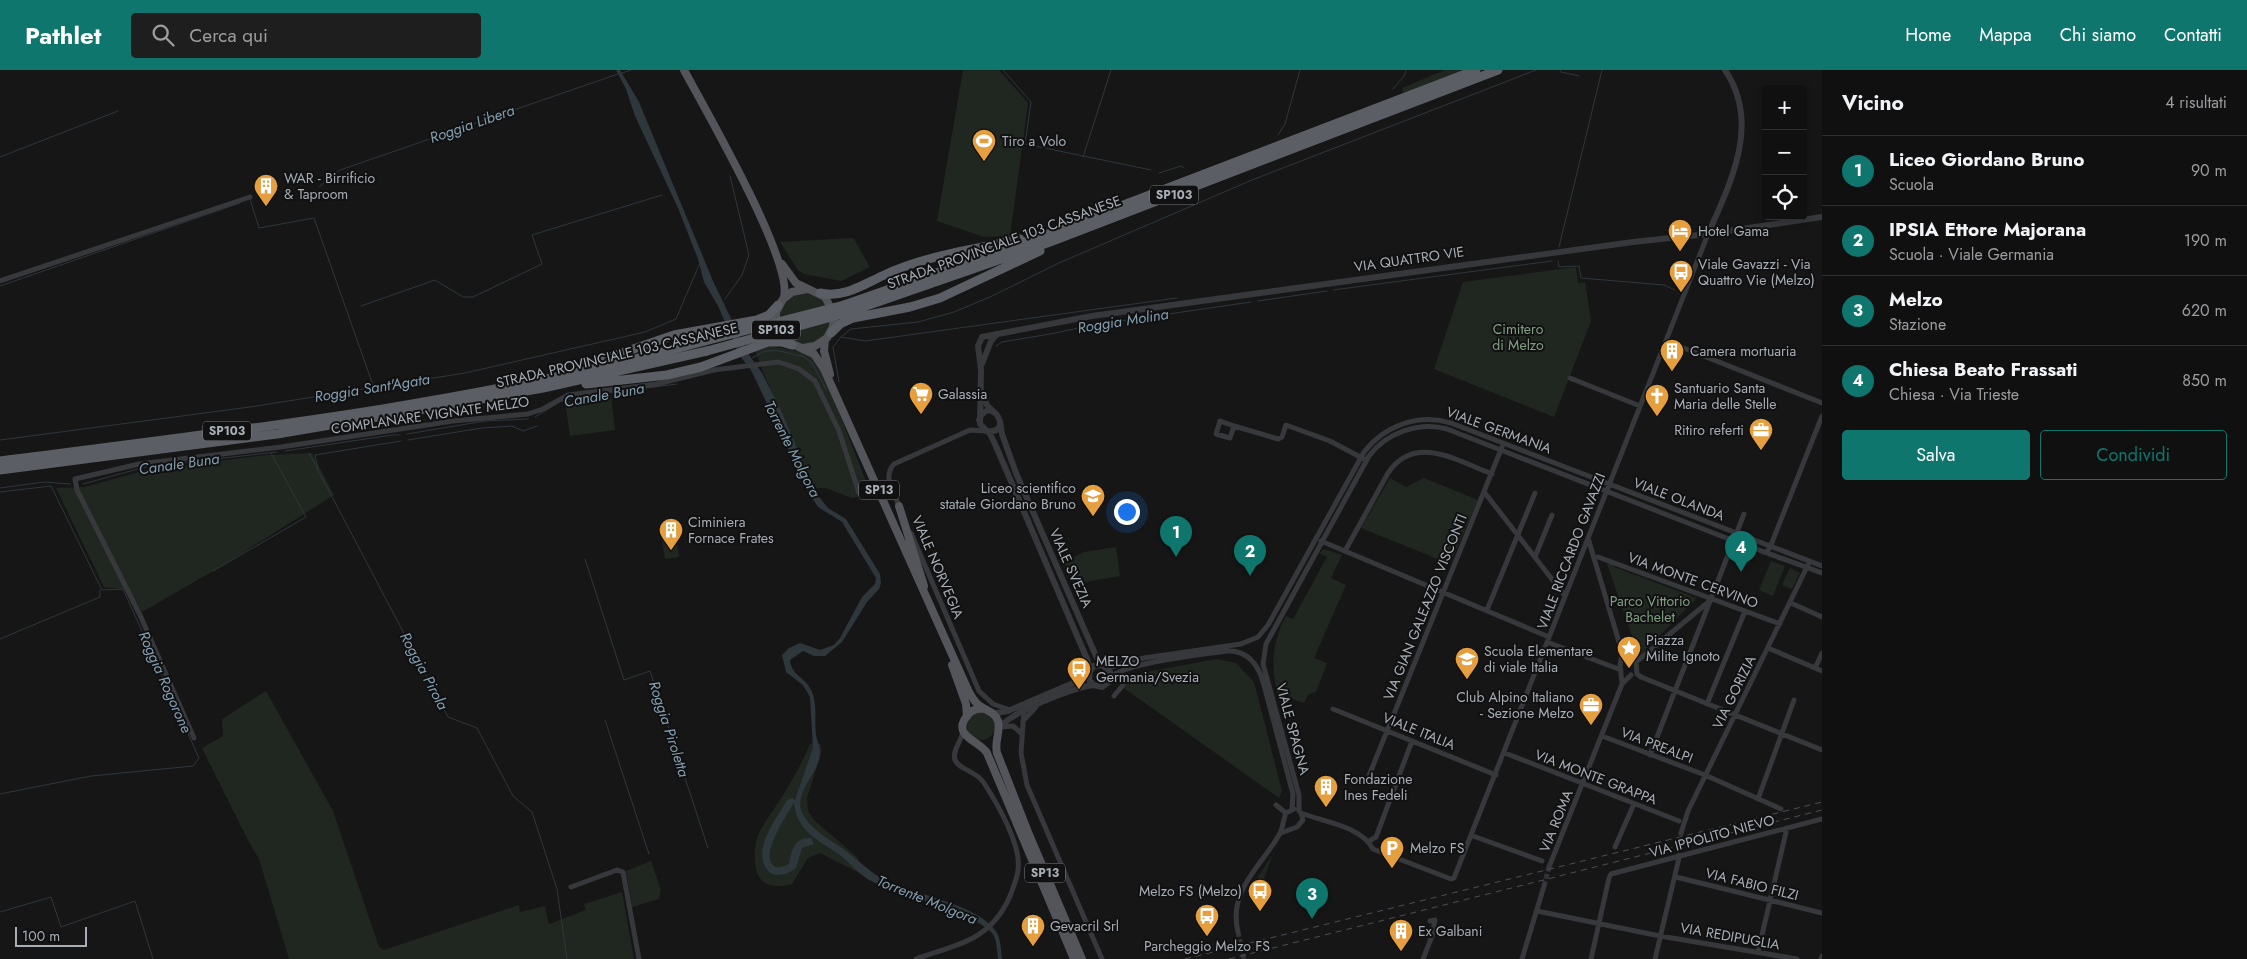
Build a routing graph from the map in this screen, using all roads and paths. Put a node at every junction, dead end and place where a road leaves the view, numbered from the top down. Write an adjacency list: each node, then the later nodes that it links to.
1 (684, 70): 10 (main road)
2 (1476, 70): 6 (highway, STRADA PROVINCIALE 103 CASSANESE / SP103)
3 (1498, 70): 5 (highway, STRADA PROVINCIALE 103 CASSANESE / SP103)
4 (1725, 70): 9 (street)
5 (1246, 168): 16 (highway, STRADA PROVINCIALE 103 CASSANESE / SP103); 18 (highway, SP103)
6 (1148, 196): 13 (highway, SP103); 16 (highway, STRADA PROVINCIALE 103 CASSANESE / SP103)
7 (250, 197): 11 (street)
8 (1822, 216): 9 (street, VIA QUATTRO VIE)
9 (1708, 234): 17 (street, VIA QUATTRO VIE); 19 (street, VIALE RICCARDO GAVAZZI)
10 (778, 259): 12 (main road); 14 (main road)
11 (0, 281)
12 (807, 289): 13 (main road); 14 (main road)
13 (820, 293): 18 (main road, SP13)
14 (784, 297): 15 (main road)
15 (778, 305): 20 (main road); 27 (highway, SP103)
16 (845, 309): 21 (highway, STRADA PROVINCIALE 103 CASSANESE / SP103, bridge)
17 (1000, 332): 23 (street); 23 (street)
18 (828, 336): 22 (main road); 25 (main road, SP13)
19 (1666, 341): 29 (street); 30 (street, VIALE RICCARDO GAVAZZI)
20 (792, 345): 22 (main road, SP13); 28 (highway, SP103)
21 (706, 346): 27 (highway, STRADA PROVINCIALE 103 CASSANESE / SP103); 28 (highway, STRADA PROVINCIALE 103 CASSANESE / SP103)
22 (802, 348): 25 (main road, SP13)
23 (981, 370): 26 (street)
24 (1570, 378): 30 (street)
25 (832, 383): 46 (main road, SP13)
26 (980, 388): 31 (street, VIALE SVEZIA); 33 (street)
27 (453, 396): 39 (highway, STRADA PROVINCIALE 103 CASSANESE / SP103)
28 (463, 403): 40 (highway, STRADA PROVINCIALE 103 CASSANESE / SP103)
29 (1822, 403)
30 (1640, 406): 42 (street, VIALE RICCARDO GAVAZZI)
31 (996, 413): 33 (street); 34 (street, VIALE SVEZIA)
32 (1822, 416): 56 (street)
33 (979, 421): 36 (street, VIALE SVEZIA)
34 (1000, 421): 36 (street); 84 (street, VIALE SVEZIA)
35 (1234, 426): 38 (street)
36 (986, 431): 47 (street, VIALE NORVEGIA); 89 (street, VIALE SVEZIA)
37 (1502, 447): 38 (street, VIALE GERMANIA); 41 (street, VIA GIAN GALEAZZO VISCONTI); 42 (street, VIALE GERMANIA); 43 (street, VIALE GERMANIA)
38 (1364, 459): 53 (street, VIALE GERMANIA); 55 (street, VIALE GERMANIA)
39 (0, 461)
40 (0, 470)
41 (1492, 474): 44 (street, VIA GIAN GALEAZZO VISCONTI); 57 (street)
42 (1609, 484): 43 (street, VIALE RICCARDO GAVAZZI); 51 (street, VIALE OLANDA)
43 (1607, 491): 52 (street, VIALE RICCARDO GAVAZZI); 54 (street, VIALE OLANDA)
44 (1484, 493): 50 (street); 65 (street, VIA GIAN GALEAZZO VISCONTI)
45 (1535, 493): 50 (street)
46 (880, 494): 67 (main road, SP13); 113 (street, COMPLANARE VIGNATE MELZO)
47 (899, 506): 67 (main road); 102 (street, VIALE NORVEGIA)
48 (1744, 514): 51 (street)
49 (1552, 515): 59 (street)
50 (1518, 534): 59 (street); 70 (street)
51 (1737, 534): 54 (street); 56 (street, VIALE OLANDA)
52 (1588, 538): 66 (street, VIALE RICCARDO GAVAZZI); 79 (street)
53 (1316, 539): 55 (street); 74 (street, VIALE GERMANIA)
54 (1734, 541): 58 (street, VIALE OLANDA); 68 (street)
55 (1322, 542): 57 (street); 78 (street, VIALE GERMANIA)
56 (1770, 546): 58 (street); 61 (street, VIALE OLANDA)
57 (1345, 551): 65 (street)
58 (1762, 552): 63 (street, VIALE OLANDA)
59 (1535, 557): 66 (street)
60 (1598, 557): 68 (street, VIA MONTE CERVINO)
61 (1809, 561): 62 (street, VIALE OLANDA); 63 (street, VIA GORIZIA)
62 (1822, 566)
63 (1807, 568): 64 (street, VIALE OLANDA); 69 (street, VIA GORIZIA)
64 (1822, 574)
65 (1443, 592): 70 (street); 108 (street, VIA GIAN GALEAZZO VISCONTI)
66 (1565, 596): 75 (street, VIALE RICCARDO GAVAZZI)
67 (925, 597): 102 (main road, SP13); 105 (main road, SP13)
68 (1712, 598): 71 (street, VIA MONTE CERVINO); 83 (street); 95 (street)
69 (1791, 602): 72 (street); 73 (street, VIA GORIZIA)
70 (1487, 610): 75 (street)
71 (1745, 611): 73 (street, VIA MONTE CERVINO); 99 (street)
72 (1822, 617)
73 (1780, 624): 77 (street, VIA GORIZIA)
74 (1254, 638): 76 (street); 78 (street)
75 (1548, 639): 85 (street); 118 (street, VIALE RICCARDO GAVAZZI)
76 (1247, 641): 81 (street); 84 (street)
77 (1768, 648): 86 (street); 104 (street, VIA GORIZIA)
78 (1264, 651): 81 (street); 129 (street, VIALE SPAGNA)
79 (1622, 652): 82 (street); 85 (street)
80 (1822, 653): 86 (street)
81 (1249, 657): 91 (street); 127 (street, VIALE SPAGNA)
82 (1630, 658): 83 (street); 85 (street)
83 (1636, 662): 87 (street)
84 (1105, 666): 89 (street); 91 (street)
85 (1621, 668): 90 (street); 92 (street)
86 (1815, 668): 88 (street)
87 (1637, 670): 90 (street); 95 (street)
88 (1822, 671)
89 (1089, 672): 93 (street); 98 (street)
90 (1630, 675): 92 (street)
91 (1110, 680): 93 (street)
92 (1622, 684): 112 (street, VIA ROMA)
93 (1094, 685): 100 (street)
94 (1123, 685): 96 (street)
95 (1676, 691): 99 (street); 119 (street)
96 (1114, 696)
97 (1794, 700): 110 (street)
98 (1030, 701): 102 (street); 103 (street)
99 (1707, 704): 104 (street)
100 (1038, 705): 103 (street); 106 (street)
101 (1333, 709): 108 (street, VIALE ITALIA)
102 (992, 710): 105 (main road); 109 (main road, SP13)
103 (1023, 711): 106 (street); 109 (street)
104 (1735, 715): 110 (street); 121 (street, VIA GORIZIA)
105 (967, 716): 107 (main road, SP13)
106 (1022, 724): 111 (street)
107 (963, 730): 115 (main road, SP13); 116 (street)
108 (1387, 730): 114 (street, VIALE ITALIA); 122 (street, VIA GIAN GALEAZZO VISCONTI)
109 (998, 732): 111 (street); 115 (main road); 159 (main road, SP13)
110 (1781, 733): 117 (street); 124 (street)
111 (1021, 736): 160 (street)
112 (1602, 736): 119 (street, VIA PREALPI); 123 (street, VIA ROMA)
113 (194, 738)
114 (1412, 741): 120 (street, VIALE ITALIA); 140 (street)
115 (975, 743): 116 (street); 158 (main road, SP13)
116 (958, 747): 157 (street)
117 (1822, 750)
118 (1505, 753): 120 (street, VIALE RICCARDO GAVAZZI); 123 (street, VIA MONTE GRAPPA)
119 (1650, 755): 121 (street, VIA PREALPI)
120 (1496, 775): 139 (street, VIALE RICCARDO GAVAZZI)
121 (1705, 776): 124 (street, VIA PREALPI); 138 (street, VIA GORIZIA)
122 (1368, 778)
123 (1583, 784): 125 (street, VIA MONTE GRAPPA); 144 (street, VIA ROMA)
124 (1758, 799): 128 (street, VIA PREALPI)
125 (1634, 804): 133 (street, VIA MONTE GRAPPA); 141 (street)
126 (1276, 805): 130 (street)
127 (1292, 809): 129 (street); 130 (street)
128 (1781, 809)
129 (1300, 812): 131 (street); 134 (street)
130 (1285, 816): 135 (street); 137 (street)
131 (1316, 819): 134 (street); 140 (street)
132 (1822, 819): 136 (street, VIA IPPOLITO NIEVO)
133 (1679, 821)
134 (1302, 823): 135 (street)
135 (1294, 827): 137 (street)
136 (1787, 828): 148 (street); 152 (street, VIA IPPOLITO NIEVO)
137 (1281, 833): 153 (street)
138 (1681, 833)
139 (1473, 836): 140 (street, VIALE RICCARDO GAVAZZI); 143 (street)
140 (1369, 841)
141 (1615, 847)
142 (1679, 858): 154 (street)
143 (1542, 861)
144 (1549, 867)
145 (1676, 877): 148 (street, VIA FABIO FILZI)
146 (1544, 886): 149 (street)
147 (571, 887): 156 (street)
148 (1770, 900): 150 (street, VIA FABIO FILZI); 155 (street)
149 (1537, 910): 152 (street, VIA REDIPUGLIA); 162 (street)
150 (1822, 913)
151 (1430, 921): 161 (street)
152 (1599, 923): 154 (street, VIA REDIPUGLIA); 163 (street)
153 (1238, 932)
154 (1660, 936): 155 (street, VIA REDIPUGLIA); 164 (street)
155 (1758, 952): 165 (street, VIA REDIPUGLIA)
156 (639, 959)
157 (916, 959)
158 (1074, 959)
159 (1082, 959)
160 (1102, 959)
161 (1424, 959)
162 (1522, 959)
163 (1591, 959)
164 (1655, 959)
165 (1797, 959)

